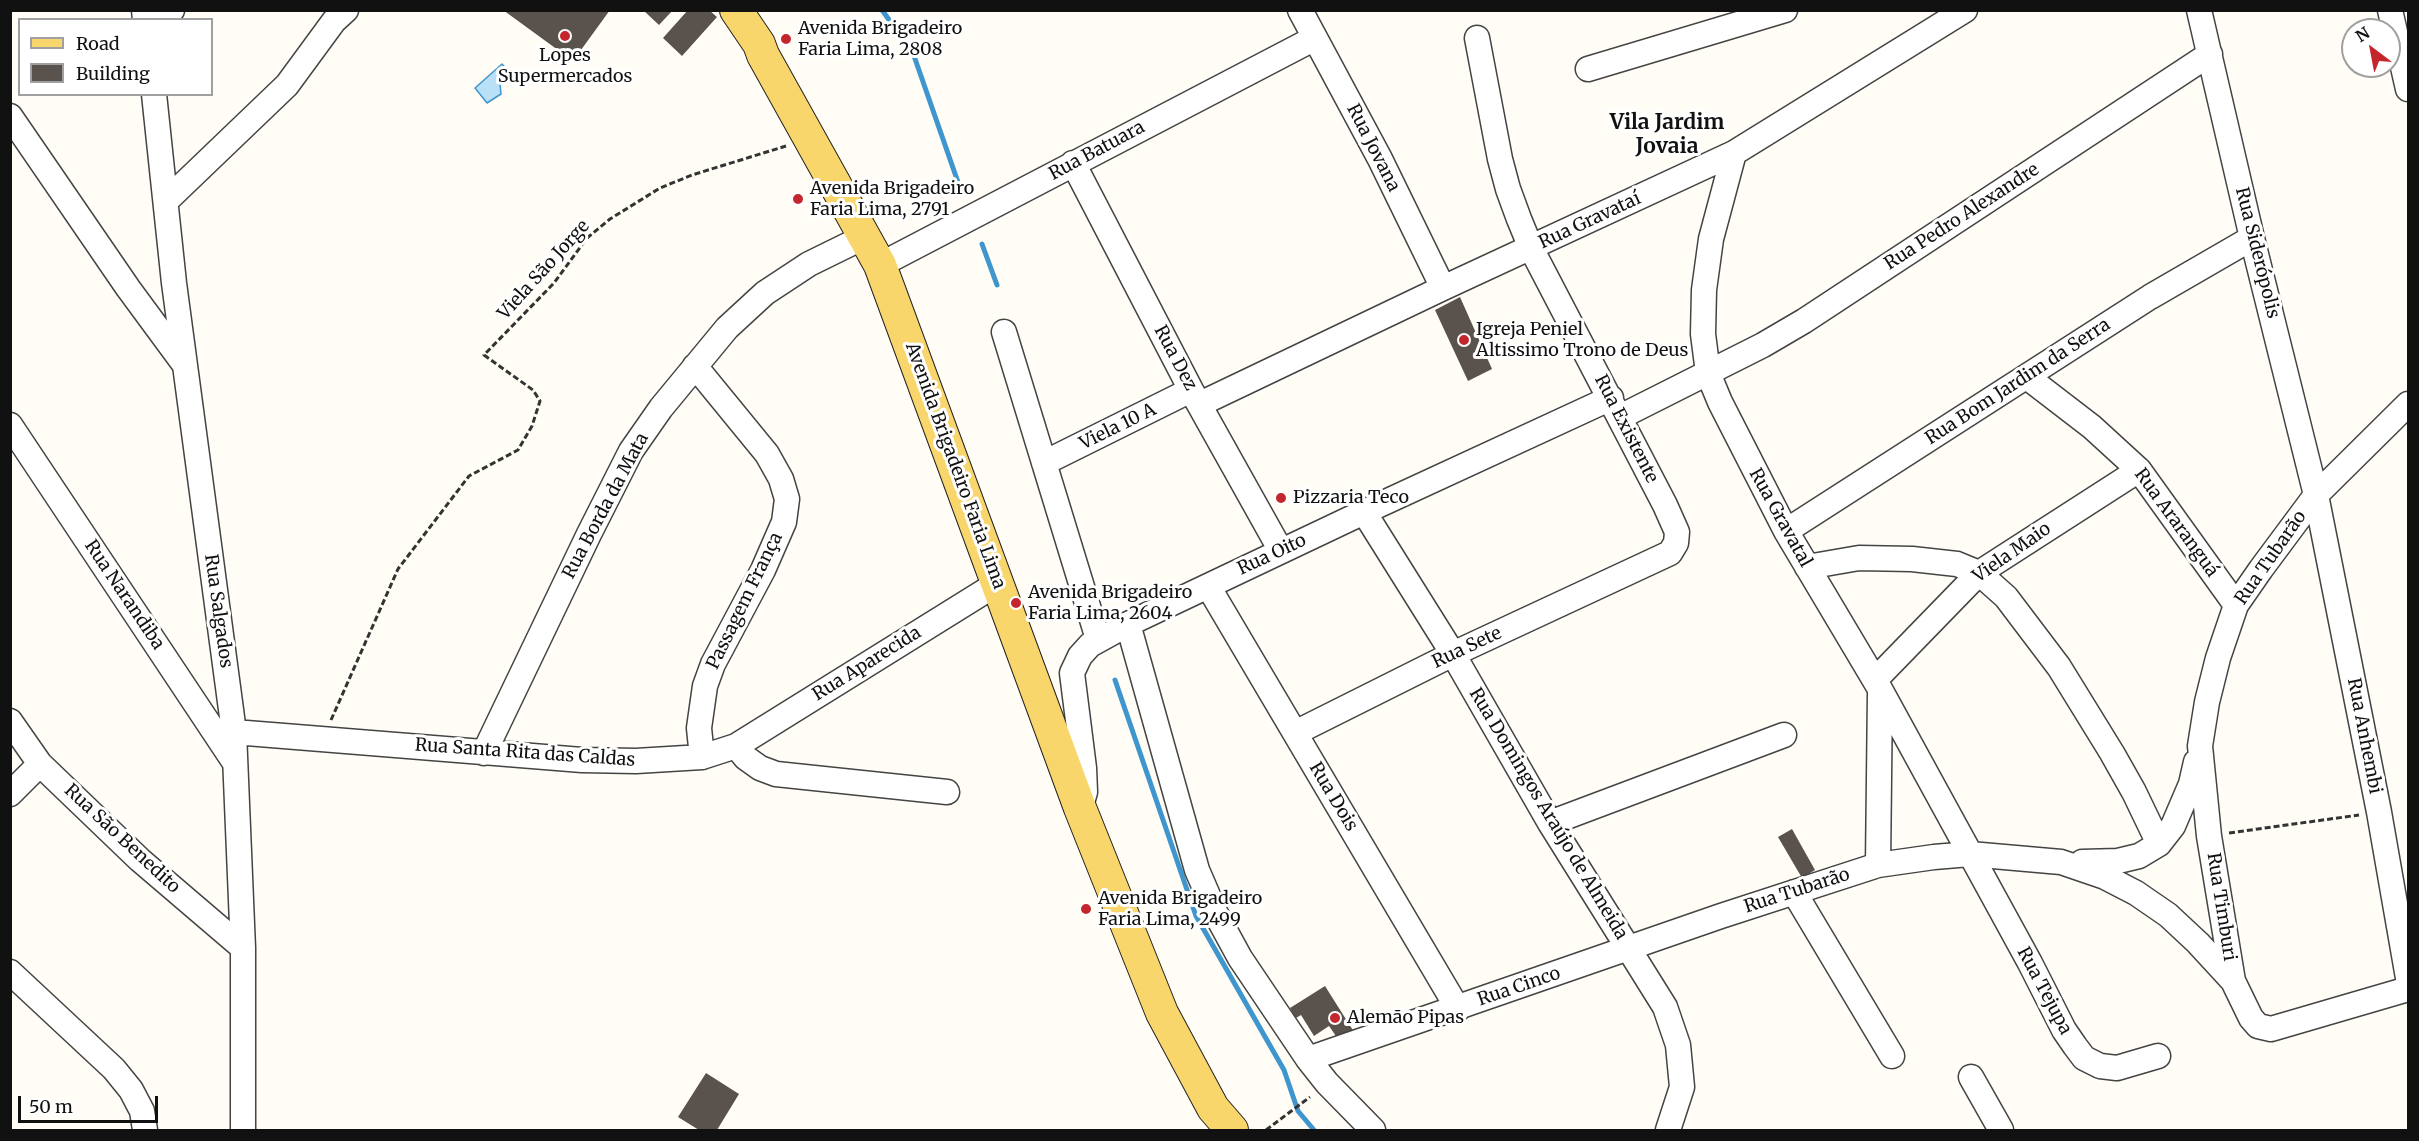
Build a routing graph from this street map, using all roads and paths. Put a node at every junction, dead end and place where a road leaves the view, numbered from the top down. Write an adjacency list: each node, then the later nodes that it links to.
1 (346, 10): 18 (street)
2 (736, 10): 15 (main road, Avenida Brigadeiro Faria Lima)
3 (1300, 10): 8 (street, Rua Jovana)
4 (1785, 10): 11 (street)
5 (1965, 10): 16 (street, Rua Gravataí)
6 (2199, 10): 10 (street, Rua Siderópolis)
7 (2390, 10): 12 (street)
8 (1315, 38): 17 (street, Rua Batuara); 25 (street, Rua Jovana)
9 (1477, 38): 21 (street, Rua Existente)
10 (2210, 54): 20 (street, Rua Siderópolis); 29 (street, Rua Pedro Alexandre)
11 (1588, 69)
12 (2409, 89)
13 (154, 96): 18 (street, Rua Salgados)
14 (10, 116): 24 (street)
15 (810, 139): 19 (main road, Avenida Brigadeiro Faria Lima); 55 (path, Viela São Jorge)
16 (1734, 153): 21 (street, Rua Gravataí); 29 (street, Rua Gravatal)
17 (1073, 163): 22 (street, Rua Batuara); 31 (street, Rua Dez)
18 (166, 201): 23 (street, Rua Salgados)
19 (866, 236): 22 (main road, Avenida Brigadeiro Faria Lima); 28 (street, Rua Borda da Mata)
20 (2252, 238): 30 (street, Rua Bom Jardim da Serra); 37 (street, Rua Siderópolis)
21 (1532, 248): 25 (street, Rua Gravataí); 33 (street, Rua Existente)
22 (880, 265): 44 (main road, Avenida Brigadeiro Faria Lima)
23 (174, 284): 24 (street); 27 (street, Rua Salgados)
24 (128, 288): 27 (street)
25 (1443, 288): 31 (street, Rua Gravataí)
26 (1004, 332): 35 (street)
27 (185, 366): 52 (street, Rua Salgados)
28 (695, 366): 58 (street, Rua Borda da Mata); 59 (street, Passagem França)
29 (1708, 373): 33 (street, Rua Oito); 39 (street, Rua Gravatal)
30 (2027, 377): 36 (street, Rua Araranguá); 39 (street, Rua Bom Jardim da Serra)
31 (1195, 397): 35 (street, Viela 10 A); 40 (street, Rua Dez)
32 (2409, 404): 37 (street, Rua Tubarão)
33 (1615, 408): 38 (street, Rua Oito); 41 (street, Rua Existente)
34 (10, 425): 61 (street, Rua Narandiba)
35 (1044, 463): 48 (street)
36 (2139, 470): 43 (street, Viela Maio); 46 (street, Rua Araranguá)
37 (2316, 495): 46 (street, Rua Tubarão); 65 (street, Rua Anhembi)
38 (1364, 512): 40 (street, Rua Oito); 49 (street, Rua Domingos Araújo de Almeida)
39 (1786, 531): 42 (street, Rua Gravatal)
40 (1281, 551): 45 (street, Rua Oito)
41 (1641, 567): 49 (street, Rua Sete)
42 (1807, 567): 43 (street); 50 (street, Rua Gravatal)
43 (1979, 573): 50 (street, Viela Maio); 68 (street)
44 (998, 583): 56 (street, Rua Aparecida); 64 (main road, Avenida Brigadeiro Faria Lima)
45 (1208, 586): 47 (street, Rua Oito); 53 (street, Rua Dois)
46 (2236, 605): 57 (street, Rua Tubarão)
47 (1128, 624): 48 (street, Rua Oito); 82 (street)
48 (1098, 639): 64 (street, Rua Oito)
49 (1453, 654): 53 (street, Rua Sete); 66 (street, Rua Domingos Araújo de Almeida)
50 (1877, 685): 69 (street, Rua Gravatal); 71 (street)
51 (10, 721): 60 (street, Rua São Benedito)
52 (234, 732): 55 (street, Rua Santa Rita das Caldas); 61 (street, Rua Salgados)
53 (1295, 733): 79 (street, Rua Dois)
54 (1785, 735): 66 (street)
55 (323, 738): 58 (street, Rua Santa Rita das Caldas)
56 (736, 746): 59 (street, Rua Santa Rita das Caldas); 62 (street)
57 (2200, 746): 67 (street, Rua Tubarão); 68 (street, Rua Timburi)
58 (484, 753): 59 (street, Rua Santa Rita das Caldas)
59 (702, 757)
60 (40, 764): 63 (street); 73 (street, Rua São Benedito)
61 (237, 765): 73 (street, Rua Salgados)
62 (947, 792)
63 (10, 794)
64 (1080, 808): 87 (main road, Avenida Brigadeiro Faria Lima)
65 (2379, 812): 67 (path); 76 (street, Rua Anhembi)
66 (1550, 824): 74 (street, Rua Domingos Araújo de Almeida)
67 (2209, 836): 77 (street, Rua Timburi)
68 (2159, 844): 70 (street, Rua Timburi)
69 (1970, 854): 70 (street, Rua Timburi); 71 (street, Rua Tubarão); 81 (street, Rua Tejupa)
70 (2061, 862): 77 (street, Rua Timburi)
71 (1878, 865): 72 (street, Rua Tubarão)
72 (1794, 892): 74 (street, Rua Tubarão); 80 (street)
73 (243, 948): 86 (street, Rua Salgados)
74 (1628, 950): 79 (street, Rua Cinco); 90 (street, Rua Domingos Araújo de Almeida)
75 (10, 972): 85 (street)
76 (2409, 978)
77 (2233, 981): 78 (street)
78 (2409, 989)
79 (1458, 1009): 82 (street, Rua Cinco)
80 (1892, 1056)
81 (2158, 1056)
82 (1308, 1059): 89 (street)
83 (1971, 1077): 91 (street)
84 (1316, 1092): 88 (path)
85 (145, 1131)
86 (243, 1131)
87 (1232, 1131)
88 (1266, 1131)
89 (1373, 1131)
90 (1668, 1131)
91 (2001, 1131)

